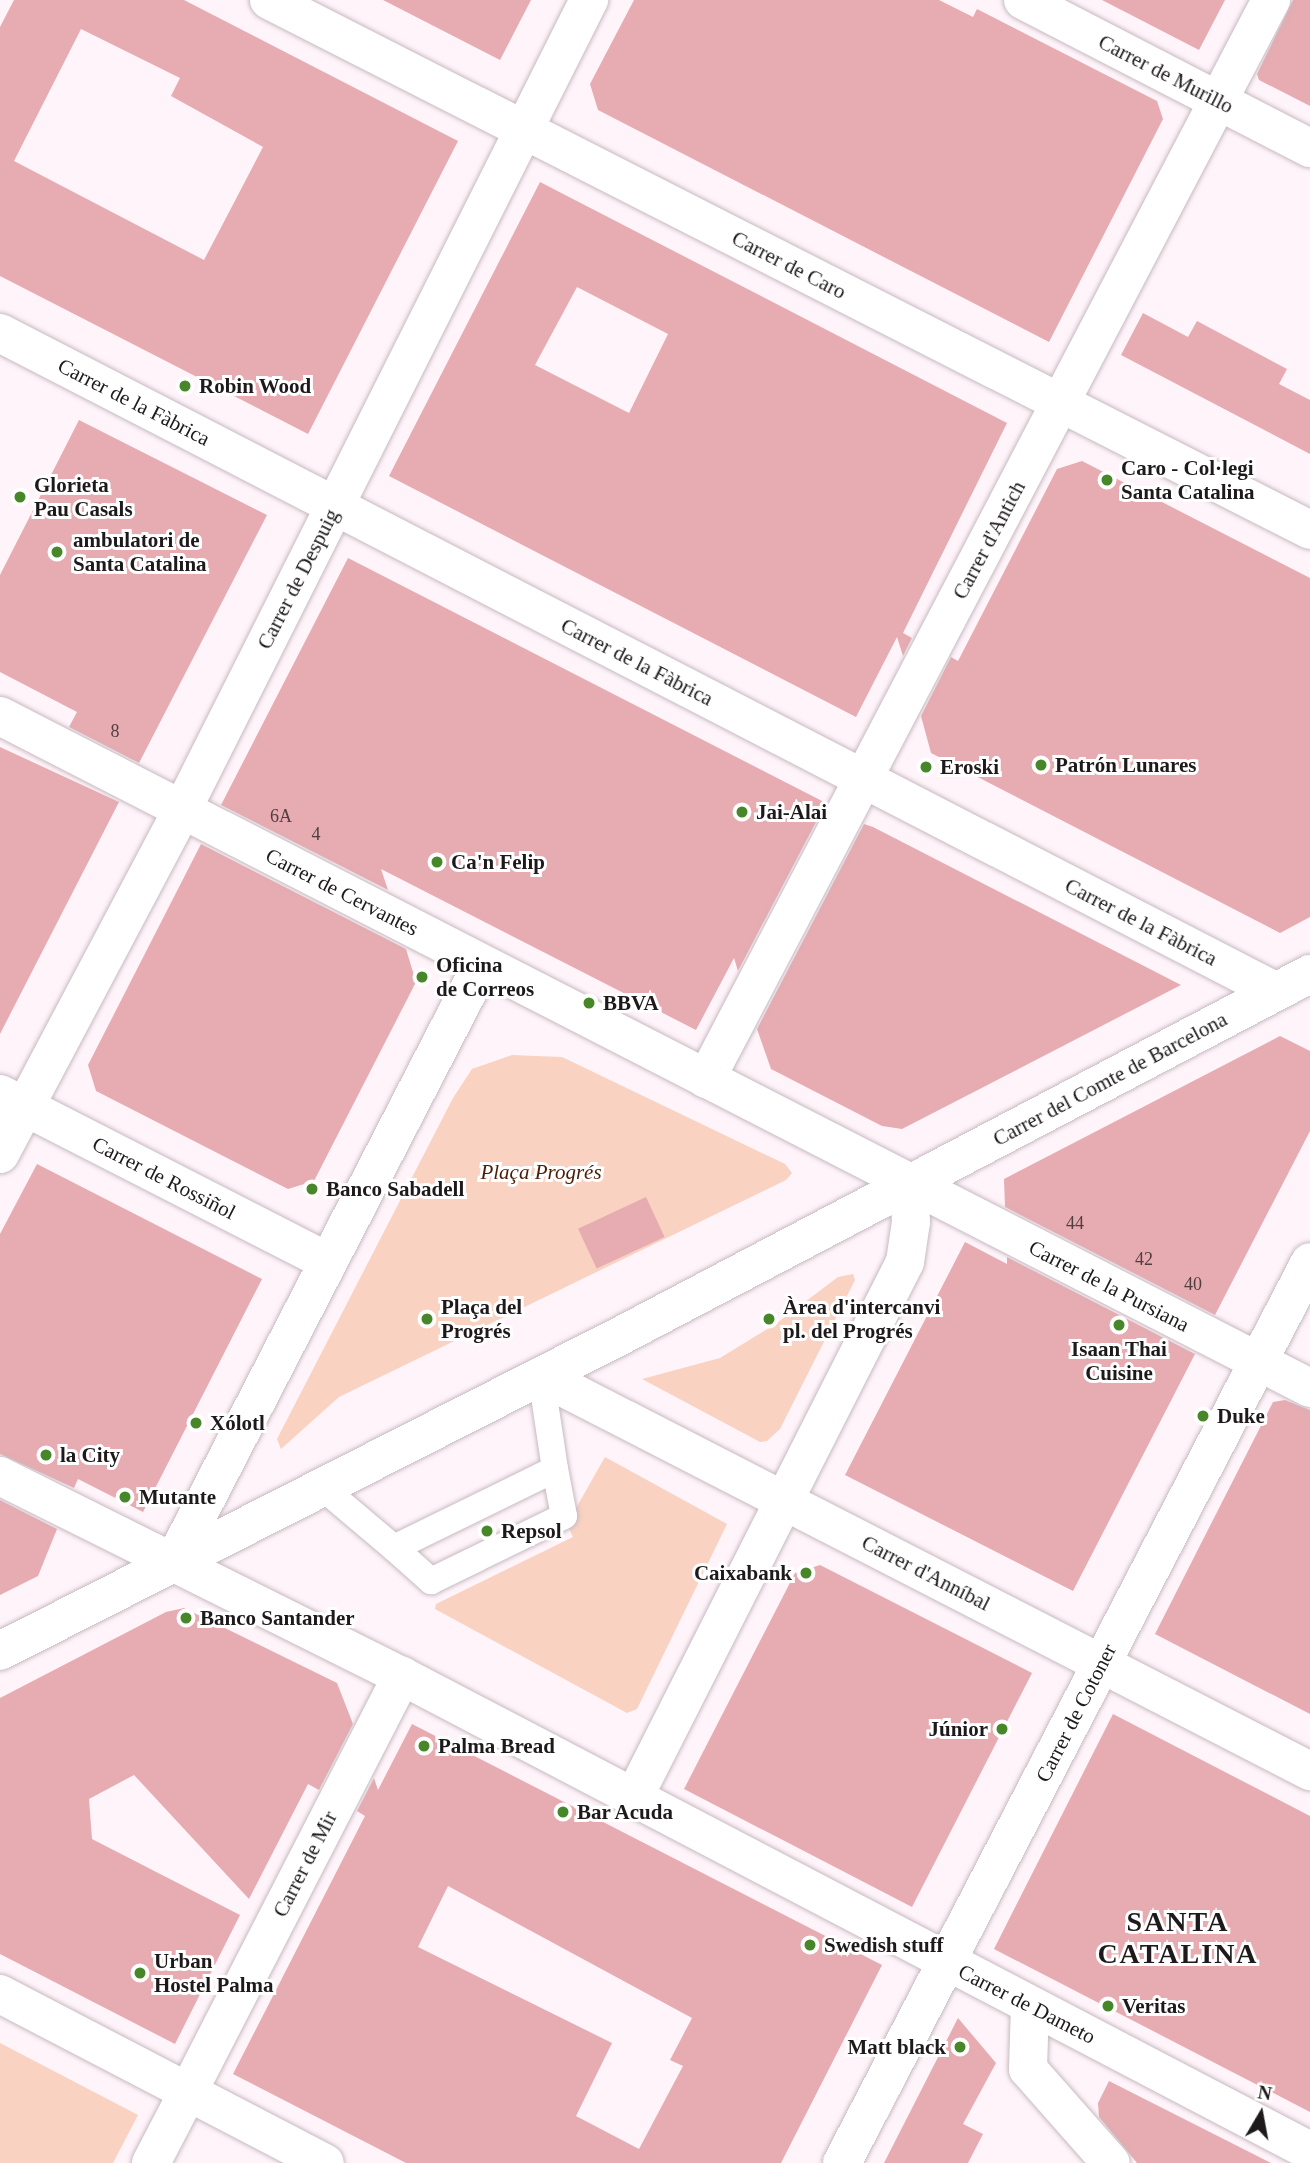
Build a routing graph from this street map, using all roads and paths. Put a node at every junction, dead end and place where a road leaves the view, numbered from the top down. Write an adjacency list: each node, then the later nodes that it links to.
1 (269, 0): 6 (street, Carrer de Caro)
2 (589, 0): 6 (street, Carrer de Despuig)
3 (1023, 0): 5 (street, Carrer de Murillo)
4 (1271, 0): 5 (street, Carrer d'Antich)
5 (1218, 100): 7 (street, Carrer de Murillo); 9 (street, Carrer d'Antich)
6 (524, 130): 9 (street, Carrer de Caro); 10 (street, Carrer de Despuig)
7 (1310, 148)
8 (0, 333): 10 (street, Carrer de la Fàbrica)
9 (1060, 403): 11 (street, Carrer de Caro); 13 (street, Carrer d'Antich)
10 (335, 506): 13 (street, Carrer de la Fàbrica); 14 (street, Carrer de Despuig)
11 (1310, 530)
12 (0, 716): 14 (street, Carrer de Cervantes)
13 (863, 779): 17 (street, Carrer de la Fàbrica); 18 (street, Carrer d'Antich)
14 (182, 810): 15 (street, Carrer de Cervantes); 19 (street, Carrer de Despuig)
15 (482, 964): 18 (street, Carrer de Cervantes); 22 (street)
16 (1310, 974): 17 (street, Carrer del Comte de Barcelona)
17 (1275, 991): 21 (street, Carrer del Comte de Barcelona)
18 (706, 1079): 21 (street, Carrer de Cervantes)
19 (12, 1100): 20 (street, Carrer de Despuig); 22 (street, Carrer de Rossiñol)
20 (0, 1154)
21 (909, 1184): 24 (street, Carrer de la Pursiana); 25 (street); 30 (street)
22 (327, 1261): 32 (street)
23 (1310, 1262): 24 (street, Carrer de Cotoner)
24 (1258, 1362): 26 (street, Carrer de la Pursiana); 34 (street, Carrer de Cotoner)
25 (541, 1376): 27 (lane); 29 (street); 30 (street, Carrer d'Anníbal)
26 (1310, 1388)
27 (555, 1469): 31 (lane); 31 (lane)
28 (0, 1476): 32 (street)
29 (323, 1488): 31 (lane); 32 (street)
30 (783, 1500): 34 (street, Carrer d'Anníbal); 37 (street)
31 (394, 1548)
32 (173, 1563): 33 (street); 35 (street)
33 (0, 1651)
34 (1102, 1664): 36 (street, Carrer d'Anníbal); 38 (street, Carrer de Cotoner)
35 (402, 1676): 37 (street); 41 (street, Carrer de Mir)
36 (1310, 1770)
37 (633, 1799): 38 (street, Carrer de Dameto)
38 (946, 1962): 40 (street, Carrer de Dameto); 45 (street, Carrer de Cotoner)
39 (0, 1994): 41 (street)
40 (1030, 2005): 42 (street, Carrer de Dameto); 46 (street)
41 (188, 2092): 43 (street, Carrer de Mir); 44 (street)
42 (1310, 2151)
43 (151, 2163)
44 (325, 2163)
45 (842, 2163)
46 (1111, 2163)

